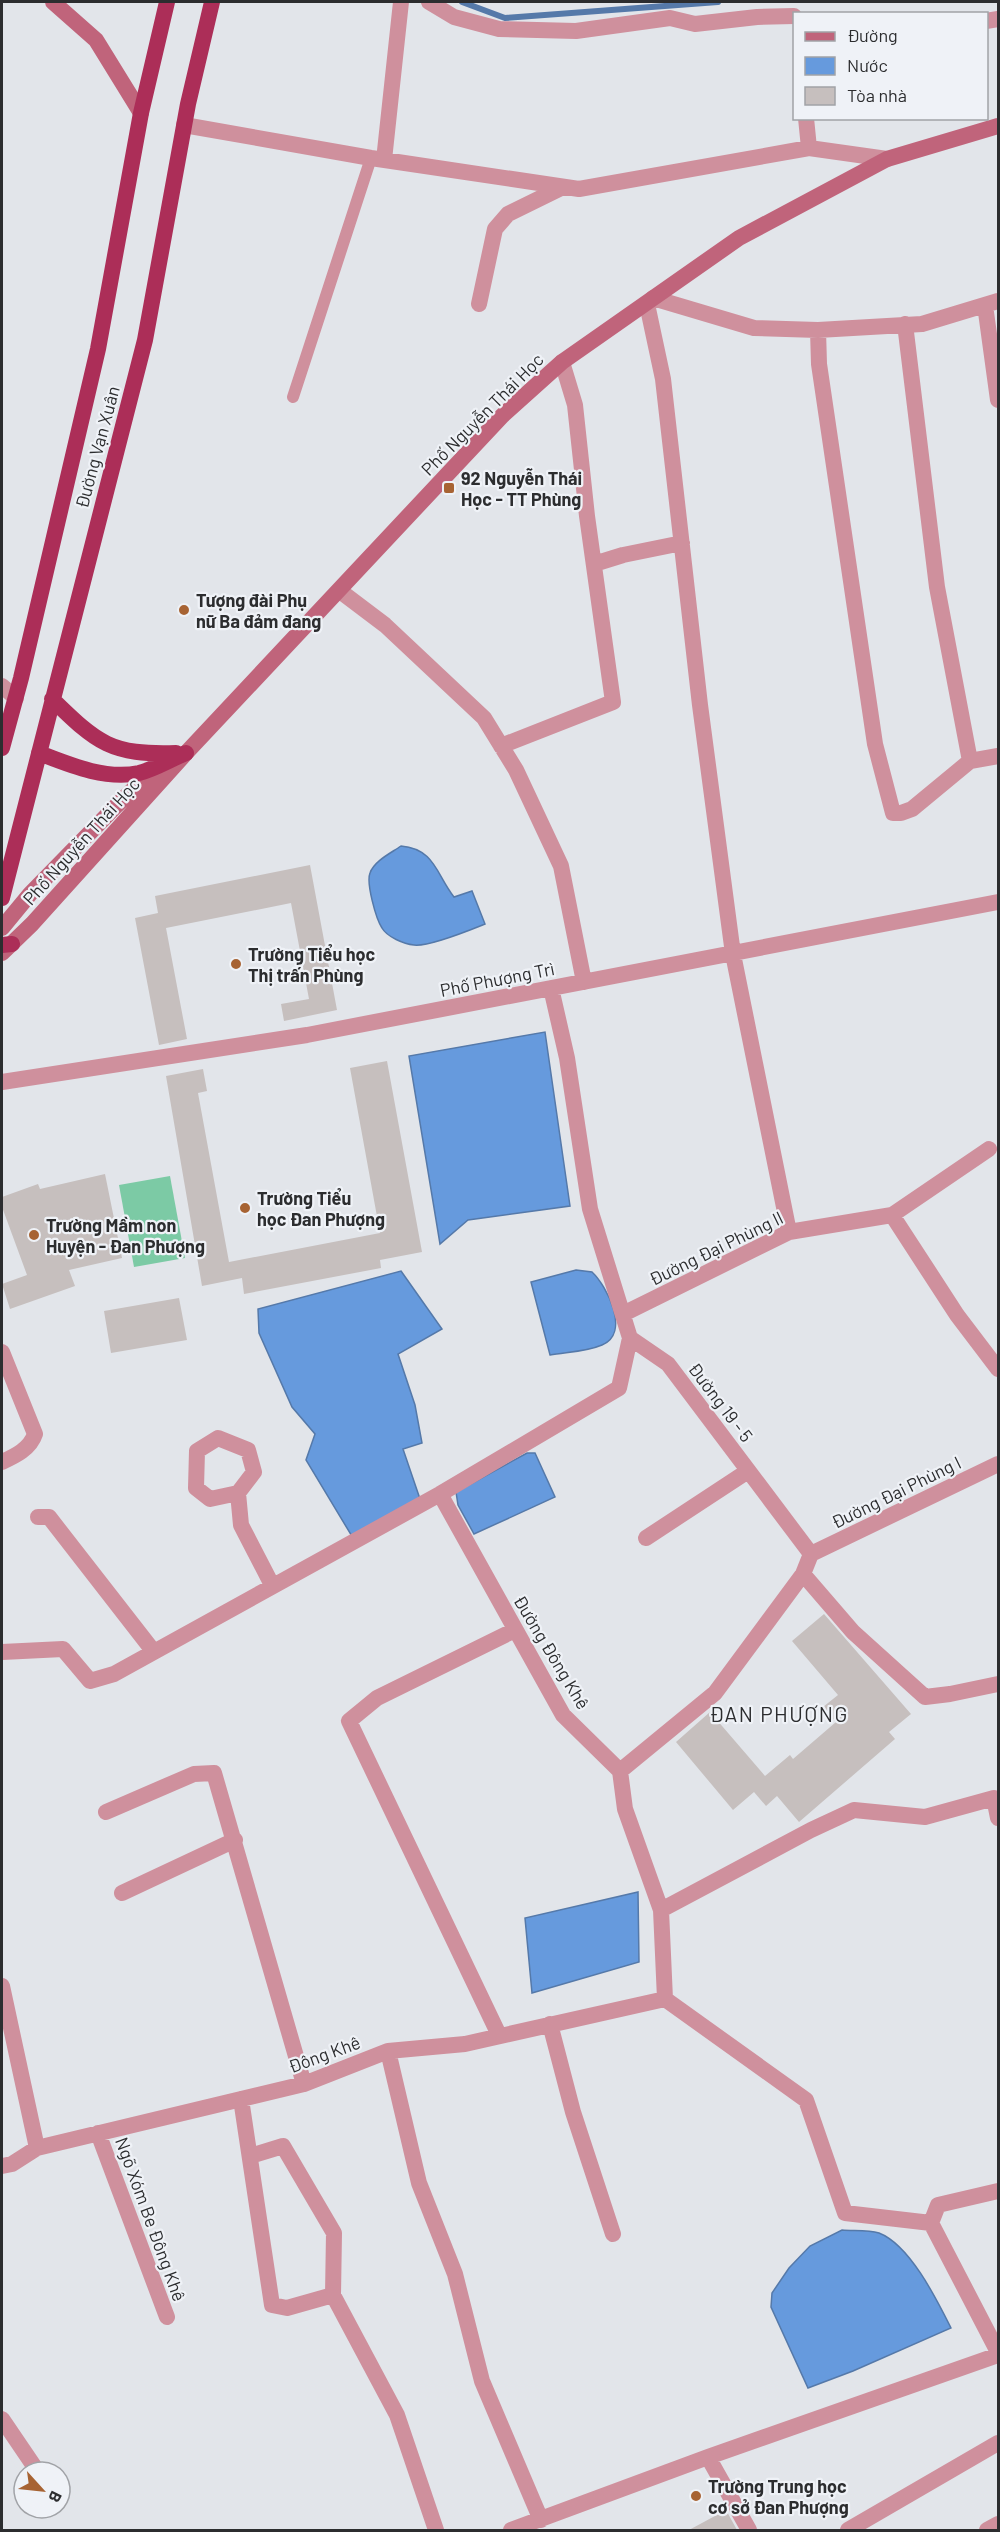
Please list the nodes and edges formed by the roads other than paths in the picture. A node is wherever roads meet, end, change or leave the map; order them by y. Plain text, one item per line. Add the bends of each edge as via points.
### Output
1 (53, 2) edge
2 (167, 2) edge
3 (212, 2) edge
4 (402, 2) edge
5 (429, 2) edge
6 (756, 7) edge
7 (793, 16) edge
8 (141, 113) junction
9 (806, 120) edge
10 (184, 125) junction
11 (999, 126) edge
12 (809, 148) junction
13 (378, 159) junction
14 (887, 159) junction
15 (563, 187) junction
16 (650, 301) junction
17 (479, 303) dead end
18 (992, 303) edge
19 (905, 324) junction
20 (818, 330) junction
21 (562, 362) junction
22 (294, 397) dead end
23 (999, 400) edge
24 (682, 543) junction
25 (594, 564) junction
26 (340, 591) junction
27 (2, 686) edge
28 (16, 698) junction
29 (52, 699) junction
30 (501, 746) junction
31 (2, 748) edge
32 (39, 753) junction
33 (186, 753) junction
34 (997, 760) edge
35 (970, 761) junction
36 (2, 897) edge
37 (999, 902) edge
38 (2, 928) edge
39 (5, 948) edge
40 (733, 954) junction
41 (584, 982) junction
42 (551, 988) junction
43 (2, 1082) edge
44 (990, 1149) dead end
45 (892, 1215) junction
46 (789, 1232) junction
47 (623, 1314) junction
48 (630, 1338) junction
49 (2, 1352) edge
50 (999, 1369) edge
51 (2, 1462) edge
52 (999, 1464) edge
53 (748, 1471) junction
54 (238, 1493) dead end
55 (440, 1494) junction
56 (38, 1517) dead end
57 (646, 1538) dead end
58 (811, 1554) junction
59 (803, 1574) junction
60 (272, 1585) junction
61 (515, 1630) junction
62 (2, 1652) edge
63 (154, 1652) junction
64 (999, 1684) edge
65 (620, 1771) junction
66 (106, 1812) dead end
67 (999, 1818) edge
68 (235, 1840) junction
69 (122, 1893) dead end
70 (661, 1910) junction
71 (2, 1986) edge
72 (665, 2000) junction
73 (550, 2024) junction
74 (499, 2035) junction
75 (388, 2051) junction
76 (304, 2084) junction
77 (242, 2099) junction
78 (98, 2133) junction
79 (37, 2148) junction
80 (249, 2156) junction
81 (2, 2166) edge
82 (999, 2191) edge
83 (931, 2223) junction
84 (613, 2234) dead end
85 (333, 2295) junction
86 (167, 2318) dead end
87 (999, 2353) edge
88 (2, 2419) edge
89 (999, 2444) edge
90 (708, 2457) junction
91 (30, 2460) edge
92 (541, 2520) junction
93 (999, 2524) edge
94 (436, 2530) edge
95 (511, 2530) edge
96 (749, 2530) edge
97 (848, 2530) edge
98 (987, 2530) edge

1 - 8 main road via 96,40
2 - 8 highway, Đường Vạn Xuân
3 - 10 highway, Đường Vạn Xuân
4 - 13 street
5 - 6 street via 454,17 499,29 576,31 670,18 695,24
6 - 7 street
8 - 28 highway, Đường Vạn Xuân via 98,349
9 - 12 street
10 - 13 street
10 - 29 highway, Đường Vạn Xuân via 145,340
11 - 14 main road, Phố Nguyễn Thái Học
12 - 14 street
12 - 15 street via 579,189
13 - 15 street
13 - 22 lane
14 - 16 main road, Phố Nguyễn Thái Học via 739,238
15 - 17 street via 508,214 495,230
16 - 20 street via 754,328
16 - 21 main road, Phố Nguyễn Thái Học
16 - 24 street
18 - 19 street via 922,324
18 - 23 street
19 - 20 street
19 - 35 street via 937,587
20 - 35 street via 819,364 875,744 893,813 912,809
21 - 25 street via 575,405
21 - 26 main road, Phố Nguyễn Thái Học via 502,416
24 - 25 street
24 - 40 street
25 - 30 street via 613,702
26 - 30 street via 385,624 437,672 484,718
26 - 33 main road, Phố Nguyễn Thái Học
27 - 28 street
28 - 31 highway, Đường Vạn Xuân
29 - 32 highway, Đường Vạn Xuân
29 - 33 highway via 82,729 107,745 134,753
30 - 41 street via 561,866
32 - 33 highway via 69,764 119,774 139,772
32 - 36 highway, Đường Vạn Xuân
33 - 38 main road, Phố Nguyễn Thái Học via 144,778 30,894
33 - 39 main road, Phố Nguyễn Thái Học
34 - 35 street
37 - 40 street, Phố Phượng Trì
40 - 41 street, Phố Phượng Trì
40 - 46 street
41 - 42 street, Phố Phượng Trì
42 - 43 street, Phố Phượng Trì via 307,1035
42 - 47 street via 567,1058 590,1209
44 - 45 street
45 - 46 street, Đường Đại Phùng II
45 - 50 street via 957,1315
46 - 47 street, Đường Đại Phùng II
47 - 48 street
48 - 53 street, Đường 19 - 5 via 668,1364
48 - 55 street via 619,1388
49 - 51 street via 35,1434 26,1448
52 - 58 street, Đường Đại Phùng I
53 - 57 street
53 - 58 street, Đường 19 - 5
54 - 60 street via 241,1525
55 - 60 street
55 - 61 street, Đường Đông Khê
56 - 63 street via 50,1517
58 - 59 street
59 - 64 street via 853,1632 925,1697
59 - 65 street via 715,1693
60 - 63 street
61 - 65 street, Đường Đông Khê via 562,1715
61 - 74 street via 377,1698 349,1721
62 - 63 street via 63,1649 90,1681 114,1674
65 - 70 street via 625,1809
66 - 68 street via 194,1774 214,1773
67 - 70 street via 994,1798 925,1817 854,1810
68 - 69 street
68 - 76 street
70 - 72 street
71 - 79 street
72 - 73 street, Đông Khê
72 - 83 street via 806,2100 844,2213
73 - 74 street, Đông Khê
73 - 84 street via 573,2112
74 - 75 street, Đông Khê via 465,2044
75 - 76 street, Đông Khê
75 - 92 street via 419,2183 455,2274 482,2381
76 - 77 street, Đông Khê
77 - 78 street, Đông Khê
77 - 80 street
78 - 79 street, Đông Khê
78 - 86 street, Ngõ Xóm Be Đông Khê
79 - 81 street, Đông Khê
80 - 85 street via 283,2146 309,2187 334,2233
80 - 85 street via 272,2305 287,2308
82 - 83 street via 938,2205
83 - 87 street
85 - 94 street via 397,2415
87 - 90 street
88 - 91 street
89 - 97 street
90 - 92 street
90 - 96 street
92 - 95 street
93 - 98 street

